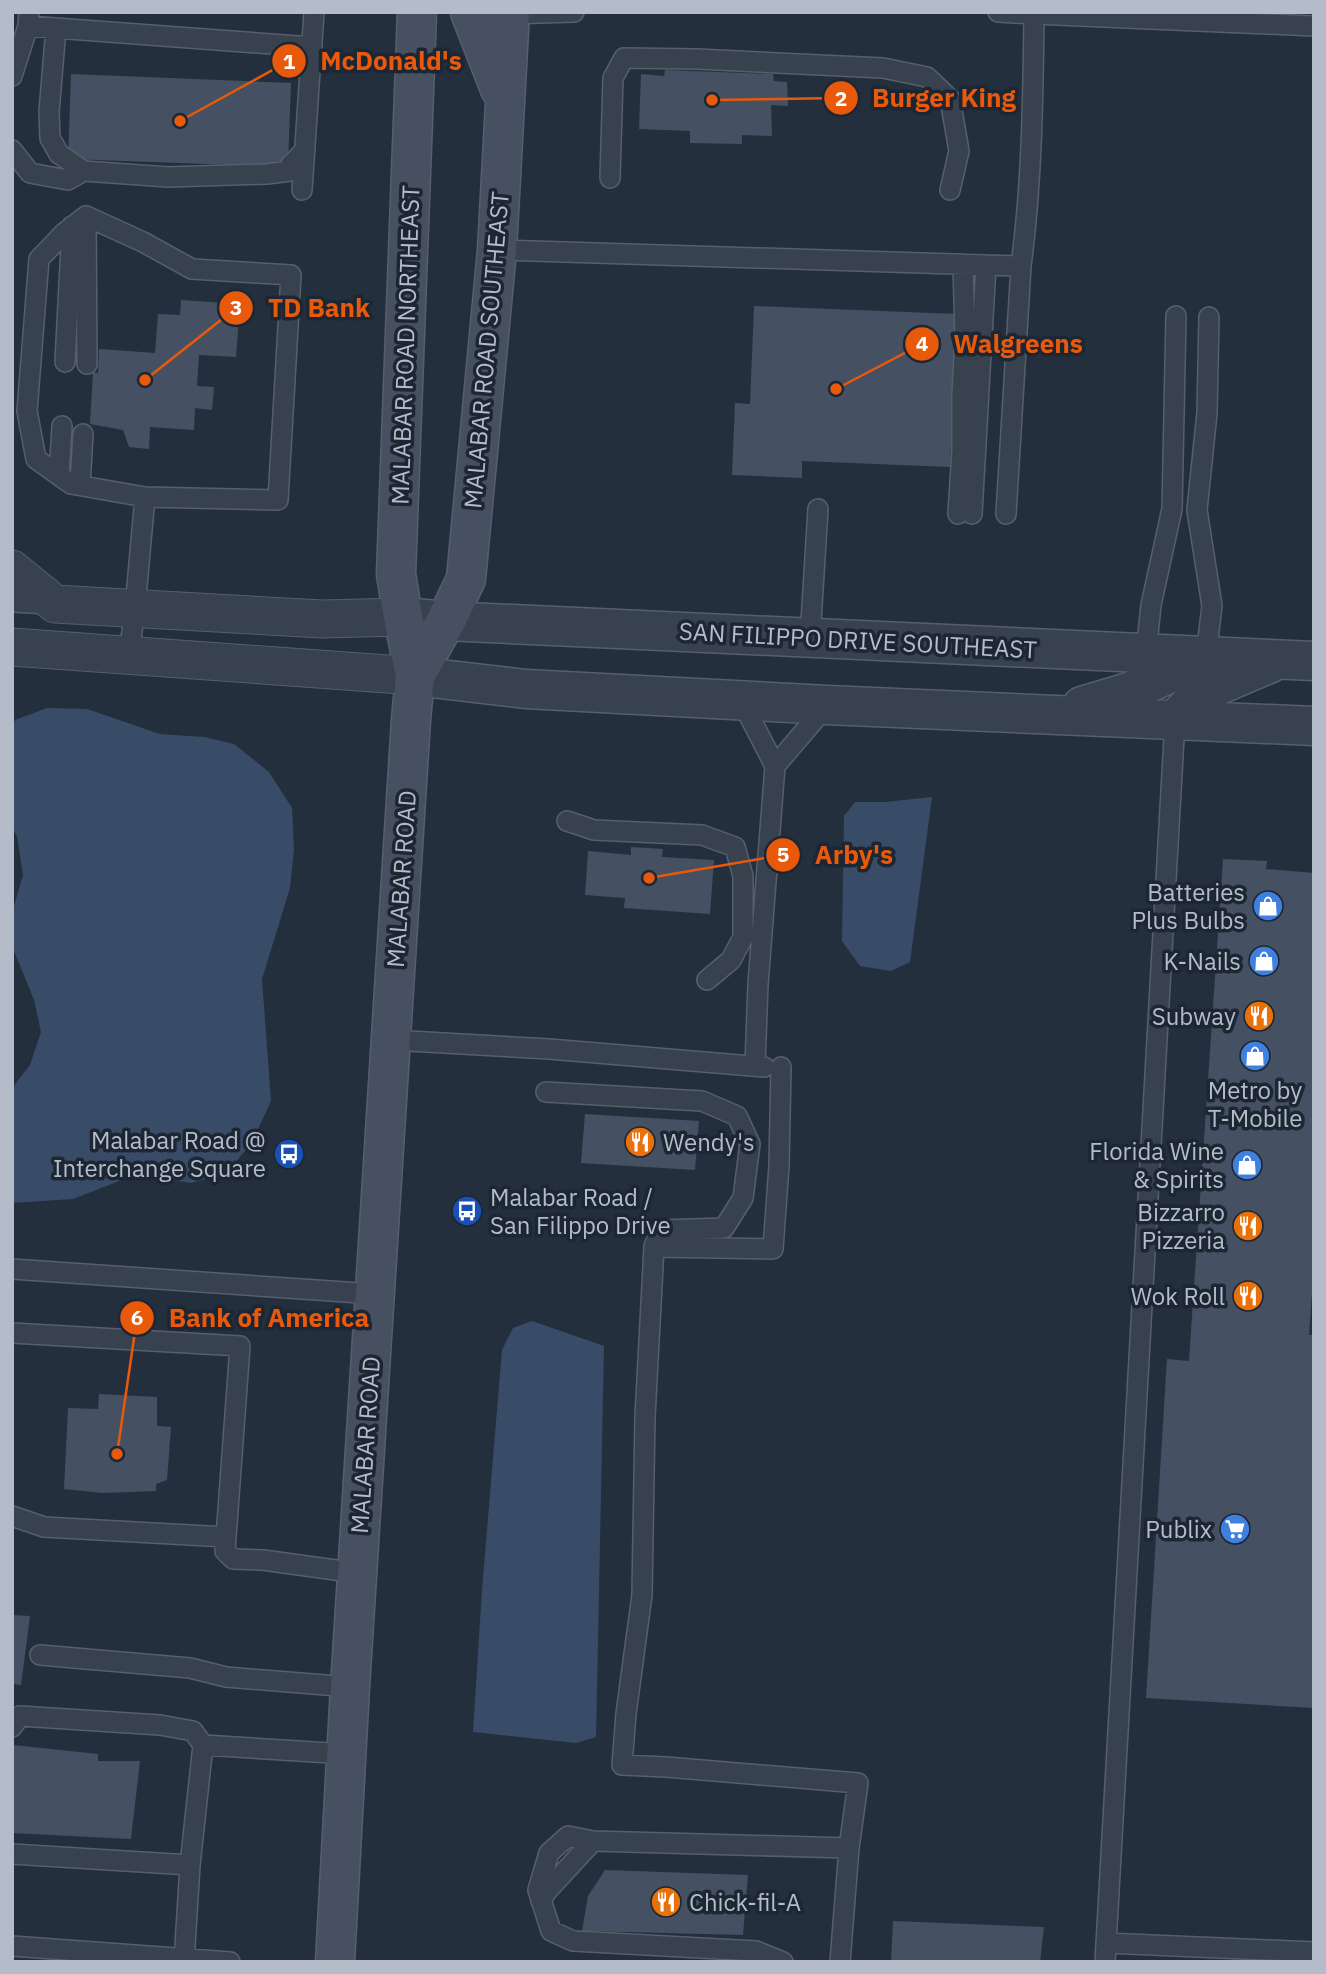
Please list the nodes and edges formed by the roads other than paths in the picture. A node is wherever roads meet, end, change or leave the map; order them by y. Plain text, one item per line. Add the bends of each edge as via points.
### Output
1 (314, 12) edge
2 (417, 12) edge
3 (470, 12) edge
4 (574, 12) edge
5 (998, 12) edge
6 (510, 13) edge
7 (1034, 14) junction
8 (29, 19) edge
9 (1314, 26) edge
10 (56, 28) junction
11 (312, 47) junction
12 (12, 76) edge
13 (505, 100) junction
14 (12, 149) edge
15 (305, 150) junction
16 (84, 171) junction
17 (610, 178) dead end
18 (302, 190) dead end
19 (950, 190) dead end
20 (74, 225) junction
21 (497, 250) junction
22 (963, 264) junction
23 (986, 265) junction
24 (1021, 267) junction
25 (1176, 316) dead end
26 (1209, 317) dead end
27 (60, 364) dead end
28 (87, 364) dead end
29 (56, 426) dead end
30 (83, 434) dead end
31 (53, 471) junction
32 (80, 485) junction
33 (145, 497) junction
34 (818, 509) dead end
35 (1006, 514) dead end
36 (12, 569) edge
37 (12, 602) edge
38 (55, 604) junction
39 (135, 608) junction
40 (403, 617) junction
41 (446, 621) junction
42 (810, 638) junction
43 (12, 647) edge
44 (1146, 653) junction
45 (128, 655) junction
46 (1206, 656) junction
47 (1297, 660) edge
48 (415, 677) junction
49 (741, 700) junction
50 (827, 705) junction
51 (1053, 715) junction
52 (1175, 720) junction
53 (1314, 726) edge
54 (775, 766) junction
55 (567, 821) dead end
56 (707, 980) dead end
57 (391, 1040) junction
58 (767, 1067) junction
59 (546, 1092) dead end
60 (654, 1247) junction
61 (12, 1269) edge
62 (375, 1294) junction
63 (12, 1333) edge
64 (12, 1516) edge
65 (225, 1544) junction
66 (357, 1573) junction
67 (40, 1655) dead end
68 (350, 1687) junction
69 (12, 1727) edge
70 (204, 1745) junction
71 (346, 1754) junction
72 (849, 1849) junction
73 (12, 1854) edge
74 (190, 1865) junction
75 (12, 1946) edge
76 (1106, 1952) edge
77 (1314, 1952) edge
78 (184, 1960) edge
79 (230, 1962) edge
80 (335, 1962) edge
81 (783, 1962) edge
82 (840, 1962) edge

1 - 11 lane
2 - 40 main road, MALABAR ROAD NORTHEAST via 396,574
3 - 13 main road
4 - 6 lane
5 - 7 lane
6 - 13 main road, MALABAR ROAD SOUTHEAST
7 - 9 lane
7 - 24 lane via 1028,218
8 - 10 lane
8 - 12 lane
10 - 11 lane
10 - 16 lane via 50,138 59,154
11 - 15 lane
13 - 21 main road, MALABAR ROAD SOUTHEAST
14 - 16 lane via 30,173 68,180
15 - 16 lane via 290,171 267,174 168,177
15 - 18 lane
17 - 19 lane via 613,78 624,58 697,59 883,68 927,77 950,99 959,151
20 - 27 lane
20 - 28 lane
20 - 31 lane via 39,259 27,411 36,459
20 - 33 lane via 143,242 192,269 291,275 278,499
21 - 22 lane
21 - 41 main road, MALABAR ROAD SOUTHEAST via 466,579
22 - 23 lane
22 - 23 lane via 965,514
23 - 24 lane
24 - 35 lane
25 - 44 lane via 1172,509 1151,605
26 - 46 lane via 1207,413 1197,510 1212,606
29 - 31 lane
30 - 32 lane
31 - 32 lane
32 - 33 lane
33 - 39 lane
34 - 42 lane
36 - 38 street
37 - 38 lane
38 - 39 street
39 - 40 street via 322,619
39 - 45 lane
40 - 41 street, SAN FILIPPO DRIVE SOUTHEAST
40 - 48 main road, MALABAR ROAD NORTHEAST
41 - 42 street, SAN FILIPPO DRIVE SOUTHEAST
41 - 48 main road, MALABAR ROAD SOUTHEAST
42 - 44 street, SAN FILIPPO DRIVE SOUTHEAST
43 - 45 street
44 - 46 street, SAN FILIPPO DRIVE SOUTHEAST
45 - 48 street
46 - 47 street, SAN FILIPPO DRIVE SOUTHEAST
46 - 51 street via 1129,692
47 - 52 street via 1219,685 1194,700
48 - 49 street via 526,689
48 - 57 main road, MALABAR ROAD
49 - 50 street
49 - 54 lane
50 - 51 street
50 - 54 lane
51 - 52 street
52 - 53 street
52 - 76 lane
54 - 58 lane via 758,984
55 - 56 lane via 594,830 702,835 735,847 743,876 743,937 732,960
57 - 58 lane
57 - 62 main road, MALABAR ROAD
58 - 60 lane via 779,1166 773,1249
59 - 60 lane via 702,1101 737,1116 750,1144 743,1198 724,1228 660,1230
60 - 72 lane via 642,1595 622,1765 858,1783
61 - 62 lane
62 - 66 main road, MALABAR ROAD
63 - 65 lane via 240,1346
64 - 65 lane via 44,1527
65 - 66 lane via 233,1559
66 - 68 main road, MALABAR ROAD
67 - 68 lane
68 - 71 main road, MALABAR ROAD
69 - 70 lane via 20,1716 160,1725 193,1731
70 - 71 lane
70 - 74 lane
71 - 80 main road, MALABAR ROAD
72 - 81 lane via 593,1841 541,1901 551,1931 573,1941 755,1951
72 - 82 lane
73 - 74 lane
74 - 78 lane
75 - 78 lane
76 - 77 lane
78 - 79 lane

